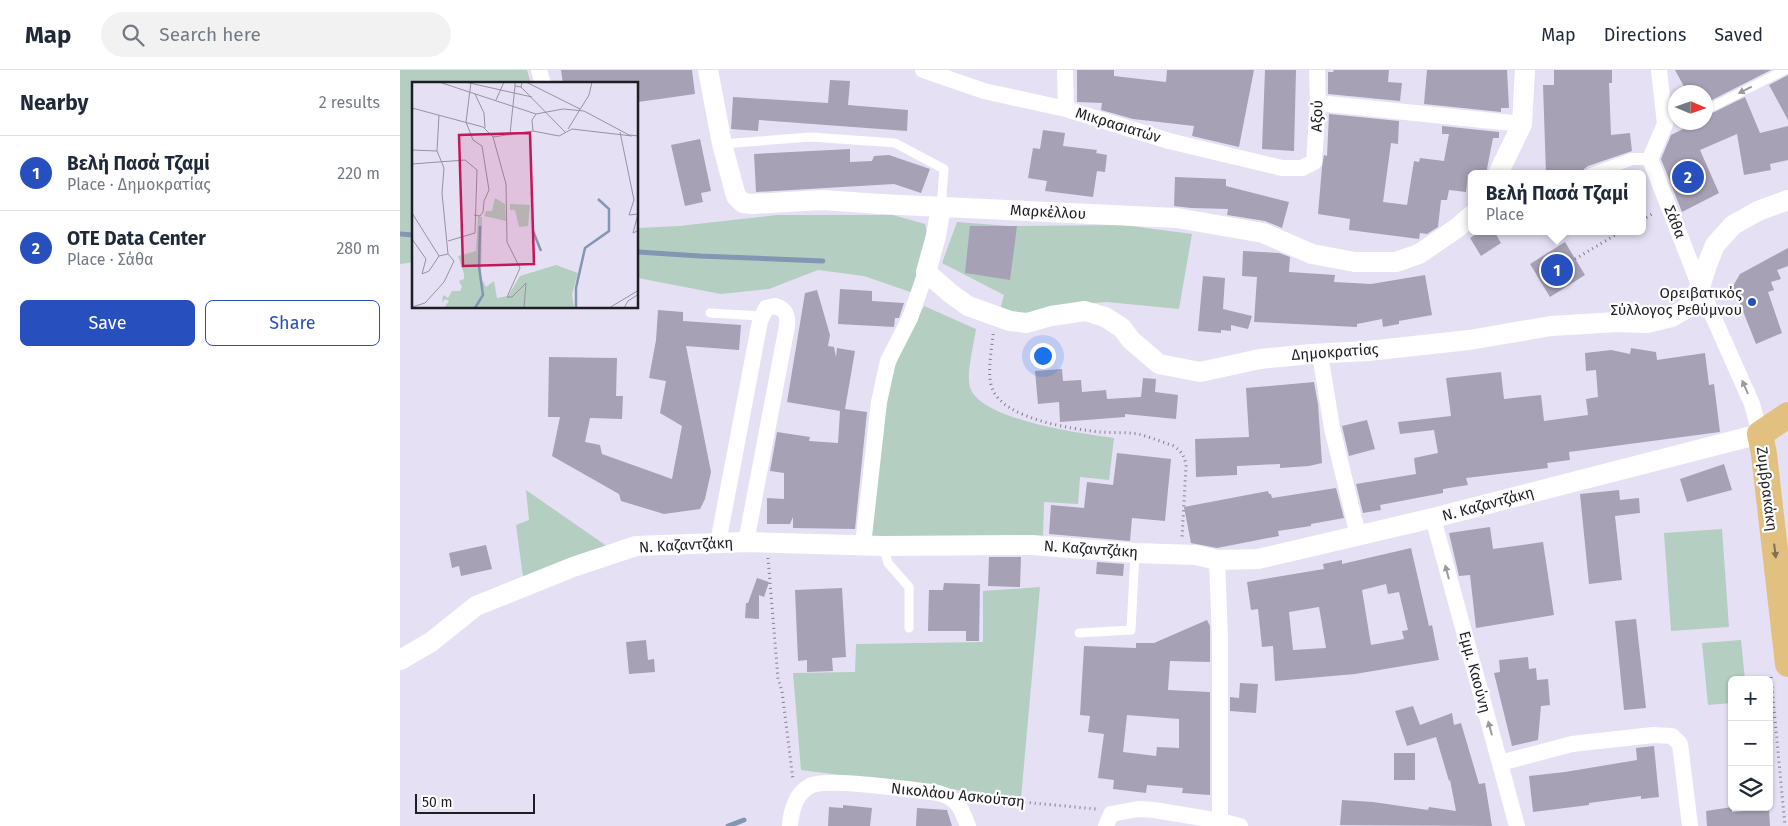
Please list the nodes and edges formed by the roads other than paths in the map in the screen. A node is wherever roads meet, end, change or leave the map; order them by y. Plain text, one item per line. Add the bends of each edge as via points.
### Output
1 (708, 70) edge
2 (923, 70) edge
3 (1065, 70) edge
4 (1317, 70) edge
5 (1526, 70) edge
6 (1660, 70) edge
7 (1785, 70) edge
8 (1318, 103) junction
9 (1713, 106) edge
10 (1066, 109) junction
11 (1668, 112) edge
12 (1522, 124) junction
13 (1668, 126) edge
14 (722, 144) junction
15 (1650, 159) junction
16 (1314, 162) joint
17 (1500, 170) edge
18 (1602, 170) edge
19 (1788, 200) edge
20 (941, 208) junction
21 (1468, 218) edge
22 (926, 272) junction
23 (1700, 287) junction
24 (710, 313) dead end
25 (761, 316) junction
26 (1320, 354) junction
27 (1788, 415) edge
28 (1760, 434) junction
29 (1432, 518) junction
30 (1358, 535) junction
31 (746, 542) junction
32 (718, 543) junction
33 (862, 545) junction
34 (883, 546) junction
35 (1134, 554) junction
36 (1218, 560) junction
37 (1786, 615) edge
38 (909, 628) dead end
39 (1079, 633) dead end
40 (400, 660) edge
41 (1788, 664) edge
42 (1500, 763) junction
43 (1114, 817) edge
44 (1220, 821) junction
45 (790, 826) edge
46 (968, 826) edge
47 (1240, 826) edge
48 (1516, 826) edge
49 (1690, 826) edge

1 - 14 street, Μαρκέλλου
2 - 10 street, Μικρασιατών via 984,91
3 - 10 street
4 - 8 street, Αξού
5 - 12 street
6 - 11 street
7 -> 9 lane
8 - 12 street
8 - 16 street, Αξού
10 - 16 street, Μικρασιατών via 1169,141 1282,168 1302,168
12 - 17 street
13 - 15 street
14 - 20 street, Μαρκέλλου via 736,196 743,202 822,200
14 - 20 lane via 812,137 895,143 944,169
15 - 18 street via 1632,159
15 - 23 street, Σάθα
19 - 23 street, Δημοκρατίας via 1733,225 1715,245
20 - 21 street, Μαρκέλλου via 1177,218 1263,233 1312,254 1355,262 1396,262 1419,254
20 - 22 street
22 - 26 street, Δημοκρατίας via 968,306 1010,321 1027,323 1085,311 1105,317 1122,328 1159,364 1200,372 1260,359
22 - 33 street via 910,318 888,361 879,402
23 - 26 street, Δημοκρατίας via 1689,306 1672,317 1647,323 1551,326 1469,340
28 -> 23 street, Σάθα via 1752,404
24 - 25 lane
25 - 31 street via 766,308 775,306 784,311 788,321
25 - 32 street
26 - 30 street via 1332,428
27 - 28 main road, Ν. Καζαντζάκη
28 - 29 street, Ν. Καζαντζάκη
28 -> 37 main road, Ζυμβρακάκη
29 - 30 street, Ν. Καζαντζάκη
42 -> 29 street, Εμμ. Καούνη
30 - 36 street, Ν. Καζαντζάκη via 1258,559
31 - 32 street, Ν. Καζαντζάκη
31 - 33 street, Ν. Καζαντζάκη
32 - 40 street, Ν. Καζαντζάκη via 636,546 573,567 476,606 431,642
33 - 34 street, Ν. Καζαντζάκη
34 - 35 street, Ν. Καζαντζάκη via 1032,545
34 - 38 lane via 888,563 909,587
35 - 36 street, Ν. Καζαντζάκη via 1196,555
35 - 39 lane via 1131,630
36 - 44 street
37 - 41 main road, Ζυμβρακάκη
42 - 48 street, Εμμ. Καούνη
42 - 49 street via 1572,744 1653,735 1672,736 1680,744
43 - 44 street via 1138,809
44 - 47 street
45 - 46 street, Νικολάου Ασκούτση via 793,809 803,792 816,784 831,782 938,792 959,804

